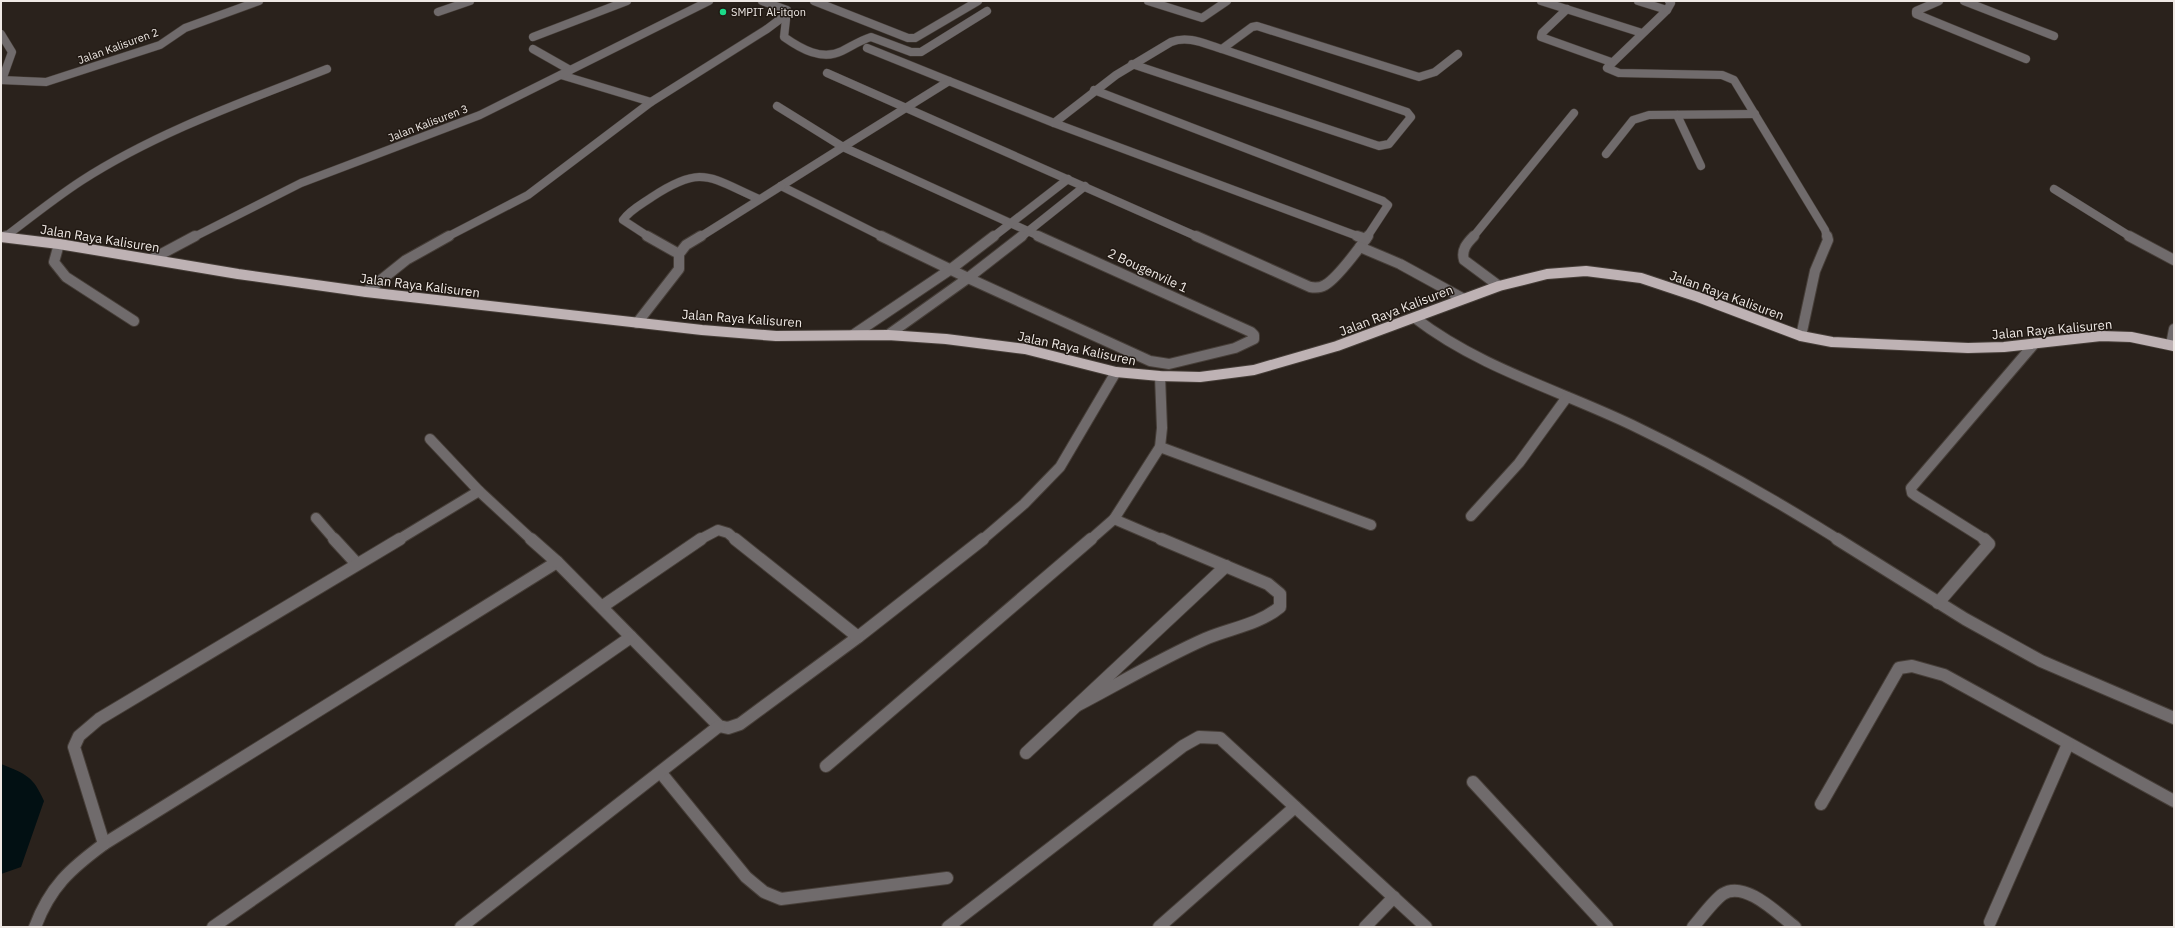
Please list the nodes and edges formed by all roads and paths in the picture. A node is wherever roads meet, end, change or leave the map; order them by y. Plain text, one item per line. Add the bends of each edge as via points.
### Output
1 (259, 1) edge
2 (470, 1) edge
3 (627, 1) edge
4 (707, 1) edge
5 (762, 1) edge
6 (814, 1) edge
7 (978, 1) edge
8 (1148, 1) edge
9 (1227, 1) edge
10 (1541, 1) edge
11 (1638, 1) edge
12 (1669, 1) edge
13 (1939, 1) edge
14 (1964, 1) edge
15 (1567, 9) junction
16 (1667, 10) junction
17 (987, 11) dead end
18 (438, 12) dead end
19 (787, 14) junction
20 (1642, 33) junction
21 (1, 34) edge
22 (2054, 36) dead end
23 (533, 37) dead end
24 (867, 48) dead end
25 (533, 49) dead end
26 (1222, 49) junction
27 (1458, 54) dead end
28 (2026, 59) dead end
29 (1611, 62) junction
30 (1132, 64) junction
31 (327, 69) dead end
32 (570, 70) junction
33 (827, 73) dead end
34 (561, 75) junction
35 (2, 80) edge
36 (949, 81) junction
37 (1094, 90) junction
38 (652, 102) junction
39 (777, 106) dead end
40 (904, 108) junction
41 (1574, 113) dead end
42 (1755, 114) junction
43 (1678, 115) junction
44 (1054, 123) junction
45 (843, 147) junction
46 (1606, 154) dead end
47 (1701, 166) dead end
48 (1068, 179) junction
49 (780, 186) junction
50 (1085, 186) junction
51 (2054, 189) dead end
52 (759, 200) junction
53 (1014, 223) junction
54 (1030, 231) junction
55 (3, 237) edge
56 (1366, 239) junction
57 (59, 244) junction
58 (1360, 247) junction
59 (679, 254) junction
60 (152, 259) junction
61 (2174, 260) edge
62 (951, 269) junction
63 (968, 278) junction
64 (1499, 286) junction
65 (366, 292) junction
66 (1462, 298) junction
67 (1415, 318) junction
68 (134, 321) dead end
69 (637, 323) junction
70 (2174, 329) edge
71 (853, 335) junction
72 (888, 335) junction
73 (1801, 336) junction
74 (2035, 343) junction
75 (2172, 345) edge
76 (1116, 372) junction
77 (1160, 376) junction
78 (1567, 397) junction
79 (430, 439) dead end
80 (1160, 447) junction
81 (479, 491) junction
82 (1471, 516) dead end
83 (316, 518) dead end
84 (1114, 519) junction
85 (1371, 524) dead end
86 (557, 562) junction
87 (357, 564) junction
88 (1226, 566) junction
89 (1938, 603) junction
90 (603, 606) junction
91 (631, 637) junction
92 (858, 637) junction
93 (1078, 706) junction
94 (2174, 718) edge
95 (719, 726) junction
96 (2068, 744) junction
97 (1026, 753) dead end
98 (826, 766) dead end
99 (661, 773) junction
100 (1473, 782) dead end
101 (2174, 801) edge
102 (1821, 804) dead end
103 (1295, 807) junction
104 (104, 844) junction
105 (947, 878) dead end
106 (1394, 897) junction
107 (1990, 922) dead end
108 (35, 927) edge
109 (213, 927) edge
110 (461, 927) edge
111 (948, 927) edge
112 (1159, 927) edge
113 (1365, 927) edge
114 (1426, 927) edge
115 (1607, 927) edge
116 (1694, 927) edge
117 (1795, 927) edge

1 - 35 street, Jalan Kalisuren 2 via 185,28 160,45 46,82
2 - 18 street
3 - 23 street
4 - 32 street, Jalan Kalisuren 3
5 - 19 street via 787,10
6 - 7 street via 908,38 920,35
8 - 9 street via 1202,18
10 - 15 street
11 - 16 street
12 - 16 street via 1671,7
13 - 28 street via 1916,11 1916,14
14 - 22 street
15 - 20 street
15 - 29 street via 1540,37
16 - 20 street
17 - 19 street via 921,52 911,52 871,37 830,56 810,50 784,37
19 - 38 street
20 - 29 street
21 - 35 street via 12,52
24 - 36 street
25 - 32 street
26 - 27 street via 1252,27 1261,26 1424,78
26 - 30 street via 1182,39 1172,41
26 - 30 street via 1407,112 1411,117 1389,144 1379,146
29 - 42 street via 1607,68 1619,73 1728,77 1734,80
30 - 37 street
31 - 55 street via 200,119 143,147 81,181
32 - 34 street, Jalan Kalisuren 3
33 - 40 street
34 - 38 street
34 - 60 street, Jalan Kalisuren 3 via 442,131 301,183 259,202
36 - 40 street
36 - 44 street
37 - 44 street
37 - 56 street via 1383,201 1388,206
38 - 65 street via 528,195 406,260
39 - 45 street, 2 Bougenvile 1
40 - 45 street
40 - 48 street
41 - 64 street via 1465,246 1462,254 1464,260
42 - 43 street
42 - 73 street via 1825,230 1828,240 1815,272
43 - 46 street via 1639,116
43 - 47 street
44 - 56 street
45 - 49 street
45 - 53 street, 2 Bougenvile 1
48 - 50 street
48 - 53 street
49 - 52 street
49 - 62 street
50 - 54 street
50 - 58 street via 1310,287 1326,285
51 - 61 street via 2122,232
52 - 59 street via 686,246
52 - 59 street via 706,176 694,176 680,180 627,214 623,220 630,226
53 - 54 street, 2 Bougenvile 1
53 - 62 street
54 - 63 street
54 - 63 street, 2 Bougenvile 1 via 1254,335 1254,339 1228,350 1169,364 1150,361
55 - 57 main road, Jalan Raya Kalisuren
56 - 58 street
57 - 60 main road, Jalan Raya Kalisuren
57 - 68 street via 54,262 66,277
58 - 66 street via 1400,264
59 - 69 street via 679,269
60 - 65 main road, Jalan Raya Kalisuren
62 - 63 street
62 - 71 street
63 - 72 street
64 - 66 main road, Jalan Raya Kalisuren
64 - 73 main road, Jalan Raya Kalisuren via 1547,274 1586,271 1641,278
65 - 69 main road, Jalan Raya Kalisuren
66 - 67 main road, Jalan Raya Kalisuren
67 - 77 main road, Jalan Raya Kalisuren via 1337,346 1254,370 1200,377
67 - 78 street via 1437,335 1482,360
69 - 71 main road, Jalan Raya Kalisuren via 776,336
70 - 75 street
71 - 72 main road, Jalan Raya Kalisuren
72 - 76 main road, Jalan Raya Kalisuren via 1025,349
73 - 74 main road, Jalan Raya Kalisuren via 1832,342 1968,348 2004,348
74 - 75 main road, Jalan Raya Kalisuren via 2100,336 2130,337
74 - 89 street via 1911,488 1916,496 1989,544
76 - 77 main road, Jalan Raya Kalisuren
76 - 92 street via 1060,467 1024,504 957,561
77 - 80 street
78 - 82 street via 1519,463
78 - 89 street via 1674,445 1776,500
79 - 81 street
80 - 84 street
80 - 85 street
81 - 86 street
81 - 87 street
83 - 87 street
84 - 88 street
84 - 98 street
86 - 90 street
86 - 104 street
87 - 104 street via 99,719 79,736 74,747
88 - 93 street
88 - 93 street via 1268,584 1280,594 1280,607 1270,617 1215,634 1194,644
89 - 94 street via 2041,661
90 - 91 street
90 - 92 street via 706,535 718,530 728,533
91 - 95 street
91 - 109 street
92 - 95 street via 740,724 728,728
93 - 97 street
95 - 99 street
96 - 101 street
96 - 102 street via 1944,676 1912,666 1899,668
96 - 107 street
99 - 105 street via 746,877 764,892 781,899
99 - 110 street
100 - 115 street
103 - 106 street
103 - 111 street via 1220,738 1199,737 1183,746
103 - 112 street
104 - 108 street via 71,868 54,885 42,906
106 - 113 street
106 - 114 street
116 - 117 street via 1723,894 1742,890 1759,899

